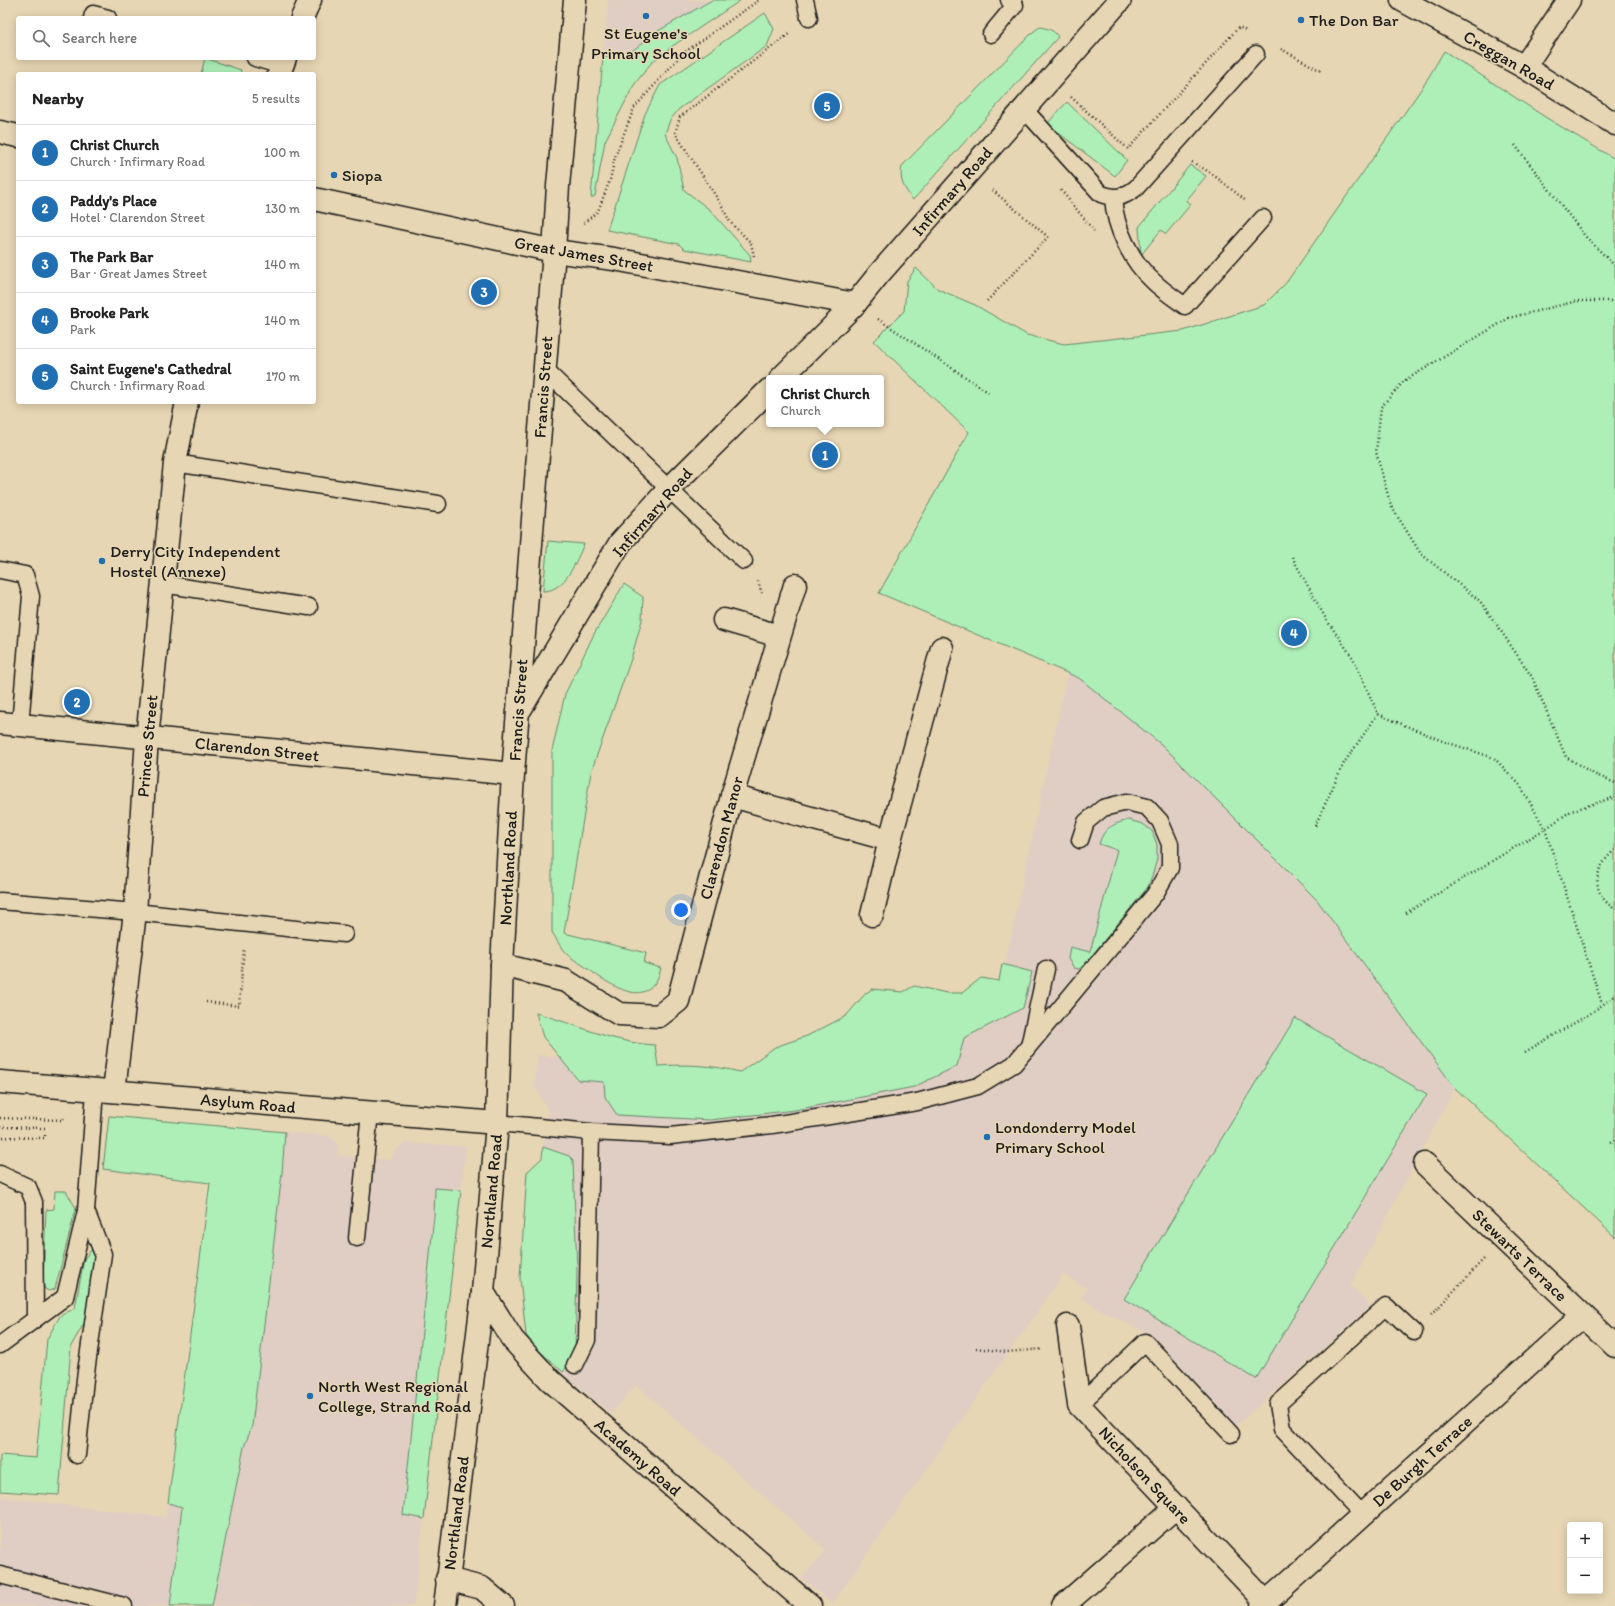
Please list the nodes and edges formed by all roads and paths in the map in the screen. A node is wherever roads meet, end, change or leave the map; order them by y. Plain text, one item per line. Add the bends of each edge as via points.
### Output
1 (310, 0) edge
2 (575, 0) edge
3 (759, 0) edge
4 (805, 0) edge
5 (1009, 0) edge
6 (1120, 0) edge
7 (1402, 0) edge
8 (1569, 0) edge
9 (303, 16) edge
10 (809, 18) joint
11 (991, 34) dead end
12 (1253, 35) dead end
13 (1274, 46) dead end
14 (1256, 54) dead end
15 (262, 60) edge
16 (282, 66) edge
17 (1524, 67) junction
18 (1323, 72) dead end
19 (1051, 78) junction
20 (1024, 109) junction
21 (1615, 124) edge
22 (0, 132) edge
23 (16, 136) edge
24 (1515, 145) dead end
25 (970, 170) junction
26 (1113, 198) junction
27 (316, 199) edge
28 (1263, 218) dead end
29 (554, 251) junction
30 (1615, 266) edge
31 (762, 286) junction
32 (987, 301) dead end
33 (1615, 301) edge
34 (855, 304) junction
35 (544, 369) junction
36 (784, 375) edge
37 (766, 393) edge
38 (991, 394) dead end
39 (187, 404) edge
40 (175, 463) junction
41 (669, 489) junction
42 (438, 504) dead end
43 (1292, 557) dead end
44 (744, 561) joint
45 (0, 570) edge
46 (163, 584) junction
47 (795, 585) dead end
48 (309, 607) dead end
49 (724, 620) dead end
50 (769, 634) junction
51 (942, 648) dead end
52 (518, 712) junction
53 (1378, 714) junction
54 (10, 724) edge
55 (147, 738) junction
56 (513, 774) junction
57 (1615, 783) edge
58 (732, 796) junction
59 (1615, 797) edge
60 (1315, 826) dead end
61 (1545, 829) junction
62 (890, 840) junction
63 (1080, 840) dead end
64 (1615, 850) edge
65 (0, 901) edge
66 (1615, 909) edge
67 (135, 912) junction
68 (1406, 913) dead end
69 (872, 915) dead end
70 (246, 924) junction
71 (344, 934) dead end
72 (502, 964) junction
73 (1046, 969) dead end
74 (1615, 996) edge
75 (206, 1002) dead end
76 (1602, 1004) junction
77 (1030, 1043) junction
78 (1525, 1052) dead end
79 (0, 1082) edge
80 (104, 1091) junction
81 (370, 1113) junction
82 (0, 1118) edge
83 (63, 1120) dead end
84 (497, 1123) junction
85 (0, 1127) edge
86 (591, 1132) junction
87 (0, 1136) edge
88 (1615, 1140) edge
89 (1612, 1142) dead end
90 (1425, 1164) dead end
91 (0, 1174) edge
92 (86, 1211) junction
93 (357, 1238) dead end
94 (1502, 1239) junction
95 (483, 1292) junction
96 (1582, 1316) junction
97 (35, 1319) junction
98 (1414, 1332) joint
99 (1070, 1336) joint
100 (0, 1345) edge
101 (1615, 1346) edge
102 (976, 1348) dead end
103 (575, 1365) dead end
104 (1079, 1405) junction
105 (1231, 1434) dead end
106 (76, 1455) dead end
107 (1176, 1507) junction
108 (1363, 1515) junction
109 (0, 1575) edge
110 (447, 1579) junction
111 (1264, 1604) edge
112 (124, 1606) edge
113 (445, 1606) edge
114 (503, 1606) edge
115 (810, 1606) edge
116 (1063, 1606) edge

1 - 9 street
2 - 29 street, Francis Street
3 - 29 path via 682,54 634,108 614,157 610,180 598,212
4 - 10 lane
5 - 11 lane via 1014,4
6 - 19 street, Infirmary Road
7 - 17 street, Creggan Road
8 - 17 street
10 - 31 path via 680,117 675,133 730,222 751,243
12 - 19 path via 1239,27 1128,149
13 - 18 path
14 - 26 lane via 1136,188 1126,195
15 - 16 lane
17 - 21 street, Creggan Road
19 - 20 street, Infirmary Road
20 - 25 street, Infirmary Road
20 - 26 lane via 1101,194
22 - 23 street
24 - 30 path via 1585,236
25 - 32 path via 1048,237
25 - 34 street, Infirmary Road
26 - 28 lane via 1114,212 1132,258 1152,281 1185,306
27 - 29 street, Great James Street
29 - 31 street, Great James Street via 614,259
29 - 35 street, Francis Street
31 - 34 street, Great James Street
33 - 57 path via 1577,301 1509,318 1404,381 1381,407 1376,452 1391,506 1421,554 1480,601 1493,619 1532,677 1566,757
34 - 36 street, Infirmary Road
34 - 38 path
35 - 41 lane
35 - 52 street, Francis Street
37 - 41 street, Infirmary Road
39 - 40 street, Princes Street
40 - 42 lane
40 - 46 street, Princes Street
41 - 44 lane
41 - 52 street, Infirmary Road via 620,543
43 - 53 path via 1326,619 1352,658
44 - 50 path via 757,578 767,607
45 - 54 lane via 25,576 31,596
46 - 48 lane
46 - 55 street, Princes Street
47 - 50 street, Clarendon Manor
49 - 50 street
50 - 58 street, Clarendon Manor
51 - 62 street
52 - 56 street, Francis Street
53 - 60 path via 1344,763
53 - 61 path via 1440,740 1494,758 1520,784
54 - 55 street, Clarendon Street
55 - 56 street, Clarendon Street
55 - 67 street, Princes Street
56 - 72 street, Northland Road
58 - 62 street
58 - 72 street, Clarendon Manor via 678,1001 658,1016 619,1014 566,981
59 - 61 path via 1571,811
61 - 68 path
61 - 76 path
62 - 69 street
63 - 77 lane via 1086,822 1103,808 1127,802 1147,807 1160,821 1170,844 1170,868 1155,894
64 - 66 path via 1599,871 1597,886 1602,899
65 - 67 lane
67 - 70 lane
67 - 80 street, Princes Street
70 - 71 lane
70 - 75 path via 238,1006
72 - 84 street, Northland Road
73 - 77 lane
74 - 76 path
76 - 78 path
77 - 86 lane via 1014,1064 978,1086 917,1102 772,1125 670,1136
79 - 80 street, Asylum Road
80 - 81 street, Asylum Road
80 - 92 lane
81 - 84 street, Asylum Road
81 - 93 lane
82 - 83 path
84 - 86 lane
84 - 95 street, Northland Road
85 - 87 path via 45,1128 45,1138
86 - 103 lane via 587,1340
88 - 89 path
90 - 94 street, Stewarts Terrace
91 - 97 lane via 28,1187 34,1202
92 - 97 lane via 64,1297
92 - 106 lane via 103,1254
94 - 96 street, Stewarts Terrace
94 - 98 path
95 - 110 street, Northland Road
95 - 115 street, Academy Road via 513,1340 550,1380
96 - 101 street, Stewarts Terrace
96 - 108 street, De Burgh Terrace
97 - 100 lane
98 - 108 lane via 1386,1306 1278,1404 1282,1429
99 - 102 path via 1007,1352
99 - 104 street
104 - 105 lane via 1145,1342
104 - 107 street, Nicholson Square
107 - 111 street, Nicholson Square
107 - 116 street
108 - 111 street, De Burgh Terrace
109 - 112 lane
110 - 113 street, Northland Road
110 - 114 street via 482,1588

